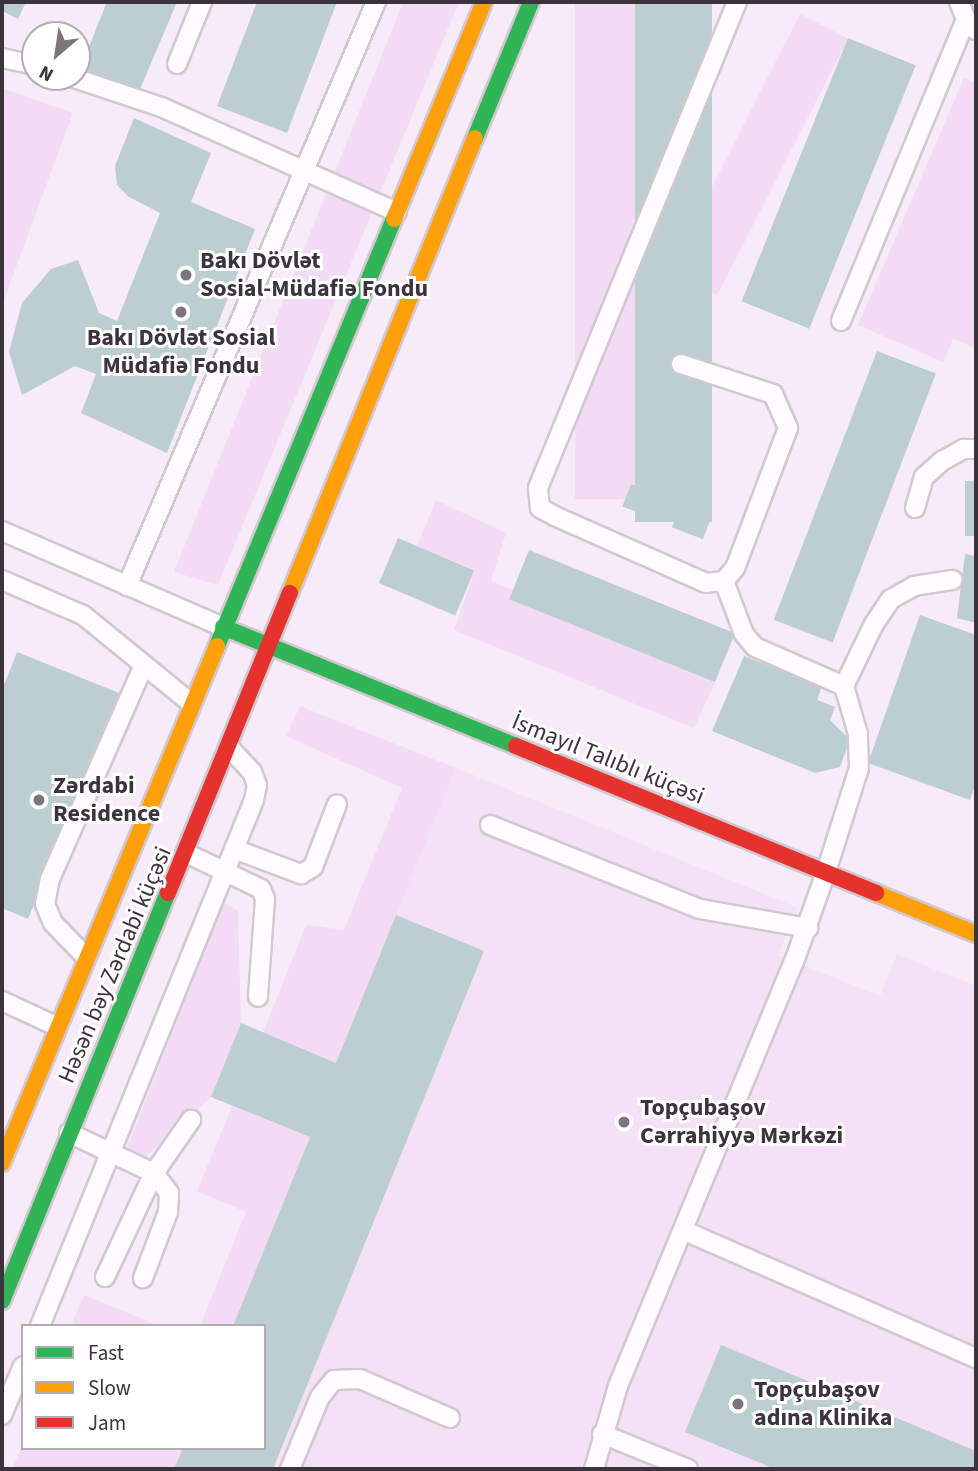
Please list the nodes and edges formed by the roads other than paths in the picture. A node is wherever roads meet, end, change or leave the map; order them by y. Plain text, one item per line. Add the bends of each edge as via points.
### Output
1 (202, 2) edge
2 (376, 2) edge
3 (484, 2) edge
4 (531, 2) edge
5 (737, 2) edge
6 (965, 11) edge
7 (2, 58) edge
8 (21, 62) edge
9 (177, 64) dead end
10 (91, 84) edge
11 (303, 174) junction
12 (397, 212) junction
13 (841, 321) dead end
14 (681, 364) dead end
15 (976, 449) edge
16 (915, 508) dead end
17 (2, 531) edge
18 (2, 580) edge
19 (953, 580) dead end
20 (724, 582) junction
21 (127, 586) junction
22 (223, 627) junction
23 (271, 646) junction
24 (144, 665) junction
25 (844, 686) junction
26 (191, 703) junction
27 (229, 747) junction
28 (337, 804) dead end
29 (490, 825) dead end
30 (234, 849) junction
31 (186, 853) junction
32 (226, 870) junction
33 (826, 872) junction
34 (808, 928) junction
35 (976, 934) edge
36 (85, 956) junction
37 (258, 997) dead end
38 (3, 1004) edge
39 (56, 1026) junction
40 (191, 1120) dead end
41 (69, 1133) junction
42 (112, 1153) junction
43 (2, 1163) edge
44 (154, 1173) junction
45 (685, 1231) junction
46 (105, 1277) dead end
47 (143, 1278) dead end
48 (2, 1301) edge
49 (41, 1324) edge
50 (976, 1358) edge
51 (21, 1371) edge
52 (2, 1415) edge
53 (450, 1418) dead end
54 (602, 1434) junction
55 (290, 1469) edge
56 (594, 1469) edge
57 (688, 1469) edge

1 - 9 lane
2 - 11 lane
3 - 12 main road, Həsən bəy Zərdabi küçəsi
4 - 23 main road, Həsən bəy Zərdabi küçəsi
5 - 20 lane via 538,488 540,508 555,516 706,583
6 - 13 lane
7 - 8 lane
10 - 11 lane via 161,107
11 - 12 lane
11 - 21 lane
12 - 22 main road, Həsən bəy Zərdabi küçəsi
14 - 20 lane via 773,394 788,428 735,568
15 - 16 lane via 964,449 924,477
17 - 21 lane
18 - 24 lane via 83,615
19 - 25 lane via 914,586 891,599
20 - 25 lane via 744,634 755,648
21 - 22 lane
22 - 23 main road, İsmayıl Talıblı küçəsi
22 - 26 main road, Həsən bəy Zərdabi küçəsi
23 - 27 main road, Həsən bəy Zərdabi küçəsi
23 - 33 main road, İsmayıl Talıblı küçəsi
24 - 26 lane
24 - 36 lane via 50,879 45,904 53,923
25 - 33 lane via 858,734 859,768
26 - 36 main road, Həsən bəy Zərdabi küçəsi
27 - 30 lane via 257,785
27 - 31 main road, Həsən bəy Zərdabi küçəsi
28 - 30 lane via 313,867 301,874
29 - 34 lane via 700,909
30 - 32 lane
31 - 32 lane
31 - 41 main road, Həsən bəy Zərdabi küçəsi
32 - 37 lane via 253,882 265,899
32 - 42 lane
33 - 34 lane
33 - 35 main road, İsmayıl Talıblı küçəsi
34 - 45 lane
36 - 39 main road, Həsən bəy Zərdabi küçəsi
38 - 39 lane
39 - 43 main road, Həsən bəy Zərdabi küçəsi
40 - 44 lane
41 - 42 lane
41 - 48 main road, Həsən bəy Zərdabi küçəsi
42 - 44 lane
42 - 49 lane
44 - 46 lane
44 - 47 lane via 169,1193 168,1212
45 - 50 lane
45 - 54 lane
51 - 52 lane
53 - 55 lane via 360,1379 334,1380 320,1397
54 - 56 lane
54 - 57 lane

